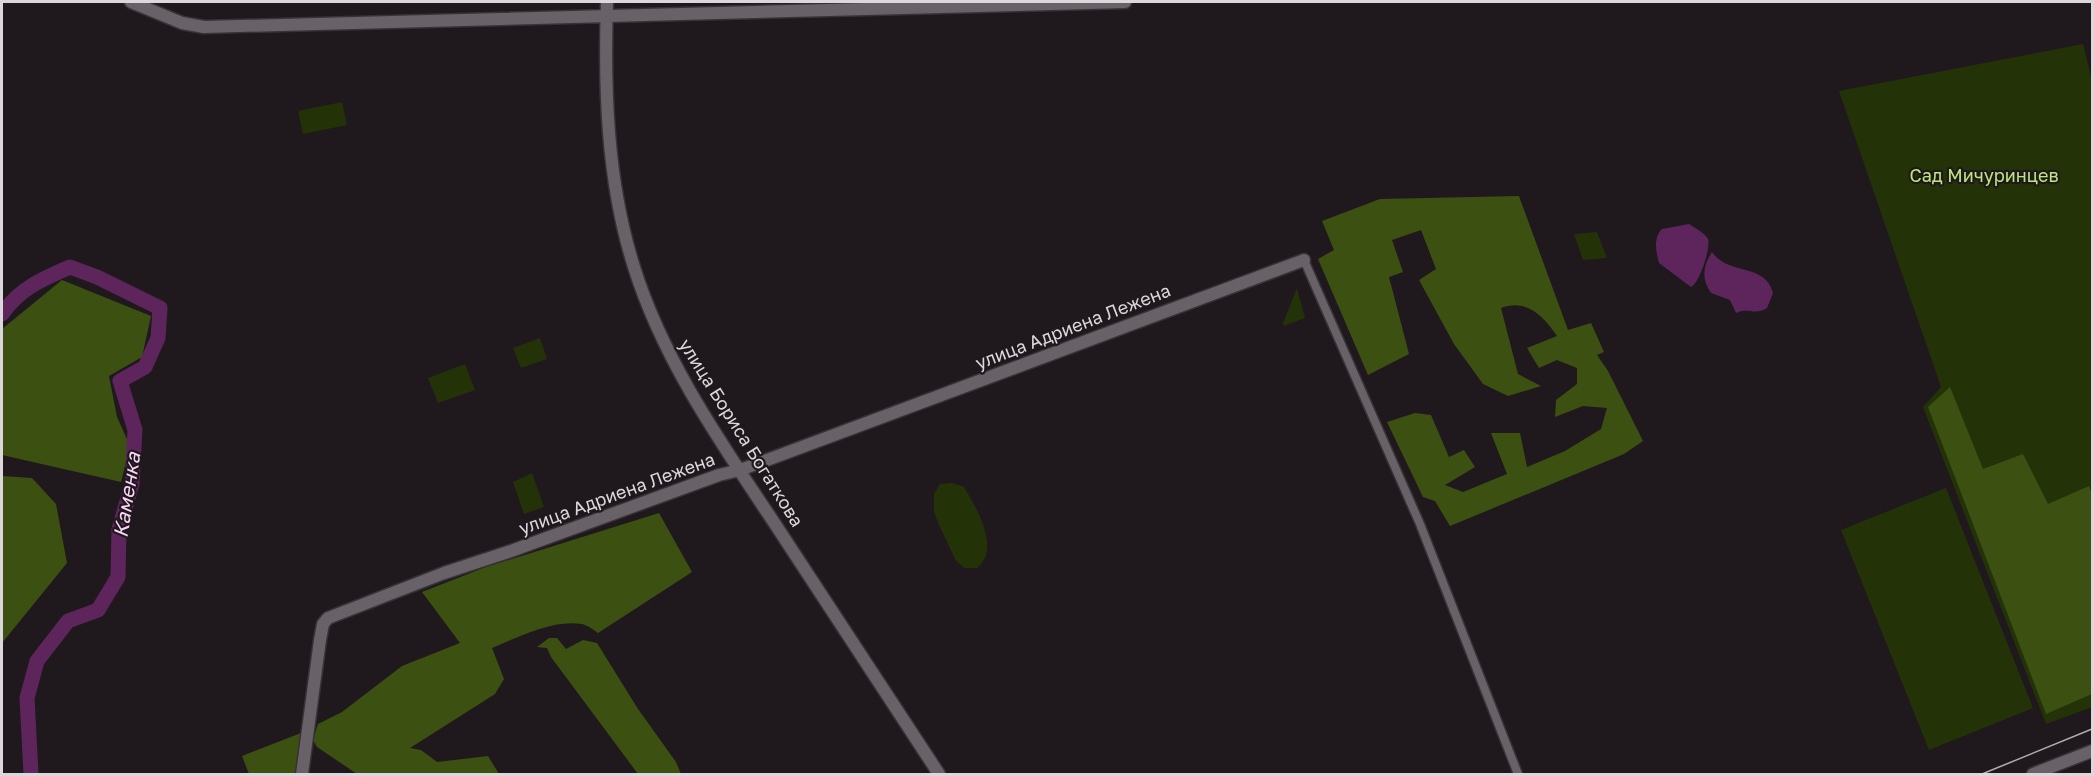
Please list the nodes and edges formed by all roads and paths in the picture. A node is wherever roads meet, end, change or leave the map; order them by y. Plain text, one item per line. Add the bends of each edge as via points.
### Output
1 (131, 2) edge
2 (607, 2) edge
3 (1125, 2) edge
4 (150, 5) edge
5 (606, 16) junction
6 (1304, 260) joint
7 (740, 470) junction
8 (2092, 751) edge
9 (302, 774) edge
10 (939, 774) edge
11 (1518, 774) edge
12 (2033, 774) edge

1 - 4 street
2 - 5 street, улица Бориса Богаткова
3 - 5 street
4 - 5 street via 182,23 204,27
5 - 7 street, улица Бориса Богаткова via 611,159 633,266 672,358
6 - 7 street, улица Адриена Лежена
6 - 11 street via 1420,524
7 - 9 street, улица Адриена Лежена via 444,573 328,618 320,640
7 - 10 street, улица Бориса Богаткова
8 - 12 street

